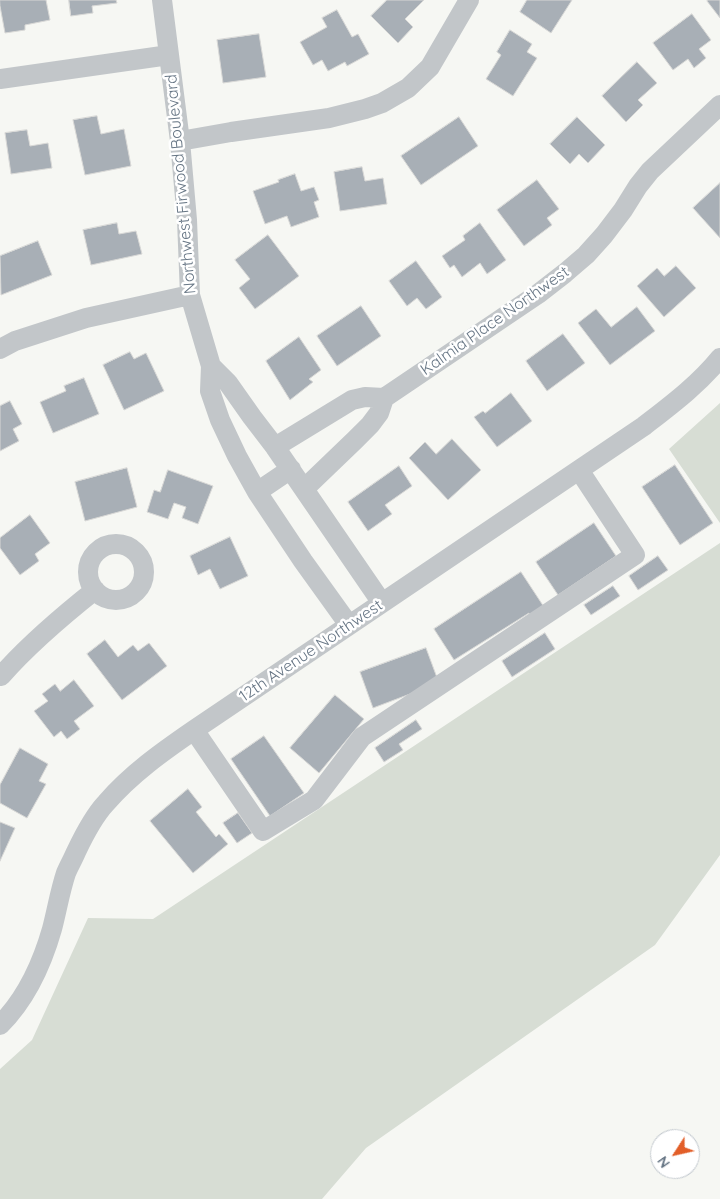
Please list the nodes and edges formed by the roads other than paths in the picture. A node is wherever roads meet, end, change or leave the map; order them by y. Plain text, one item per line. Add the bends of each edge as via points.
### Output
1 (162, 0) edge
2 (470, 0) edge
3 (169, 55) junction
4 (0, 79) edge
5 (720, 105) edge
6 (180, 141) junction
7 (190, 295) junction
8 (0, 349) edge
9 (720, 358) edge
10 (211, 366) junction
11 (384, 398) junction
12 (276, 447) junction
13 (291, 470) junction
14 (579, 470) junction
15 (304, 489) junction
16 (258, 492) junction
17 (95, 590) dead end
18 (382, 603) junction
19 (349, 625) junction
20 (0, 677) edge
21 (194, 730) junction
22 (0, 1025) edge

1 - 3 street, Northwest Firwood Boulevard
2 - 6 street via 430,67 408,88 382,103 329,118
3 - 4 street
3 - 6 street, Northwest Firwood Boulevard
5 - 11 street, Kalmia Place Northwest via 650,171 586,255 538,294
6 - 7 street, Northwest Firwood Boulevard
7 - 8 street via 86,318
7 - 10 street, Northwest Firwood Boulevard
9 - 14 street, 12th Avenue Northwest via 681,397
10 - 12 street, Northwest Firwood Boulevard via 228,383
10 - 16 street, Northwest Firwood Boulevard via 210,391 220,420
11 - 12 street via 352,400
11 - 15 street via 370,425
12 - 13 street
13 - 15 street
13 - 16 street
14 - 18 street, 12th Avenue Northwest
14 - 21 street via 635,555 362,737 314,800 263,831
15 - 18 street
16 - 19 street, Northwest Firwood Boulevard
17 - 20 street via 52,625
18 - 19 street, 12th Avenue Northwest
19 - 21 street, 12th Avenue Northwest
21 - 22 street, 12th Avenue Northwest via 138,772 104,804 90,824 66,872 42,960 26,992

